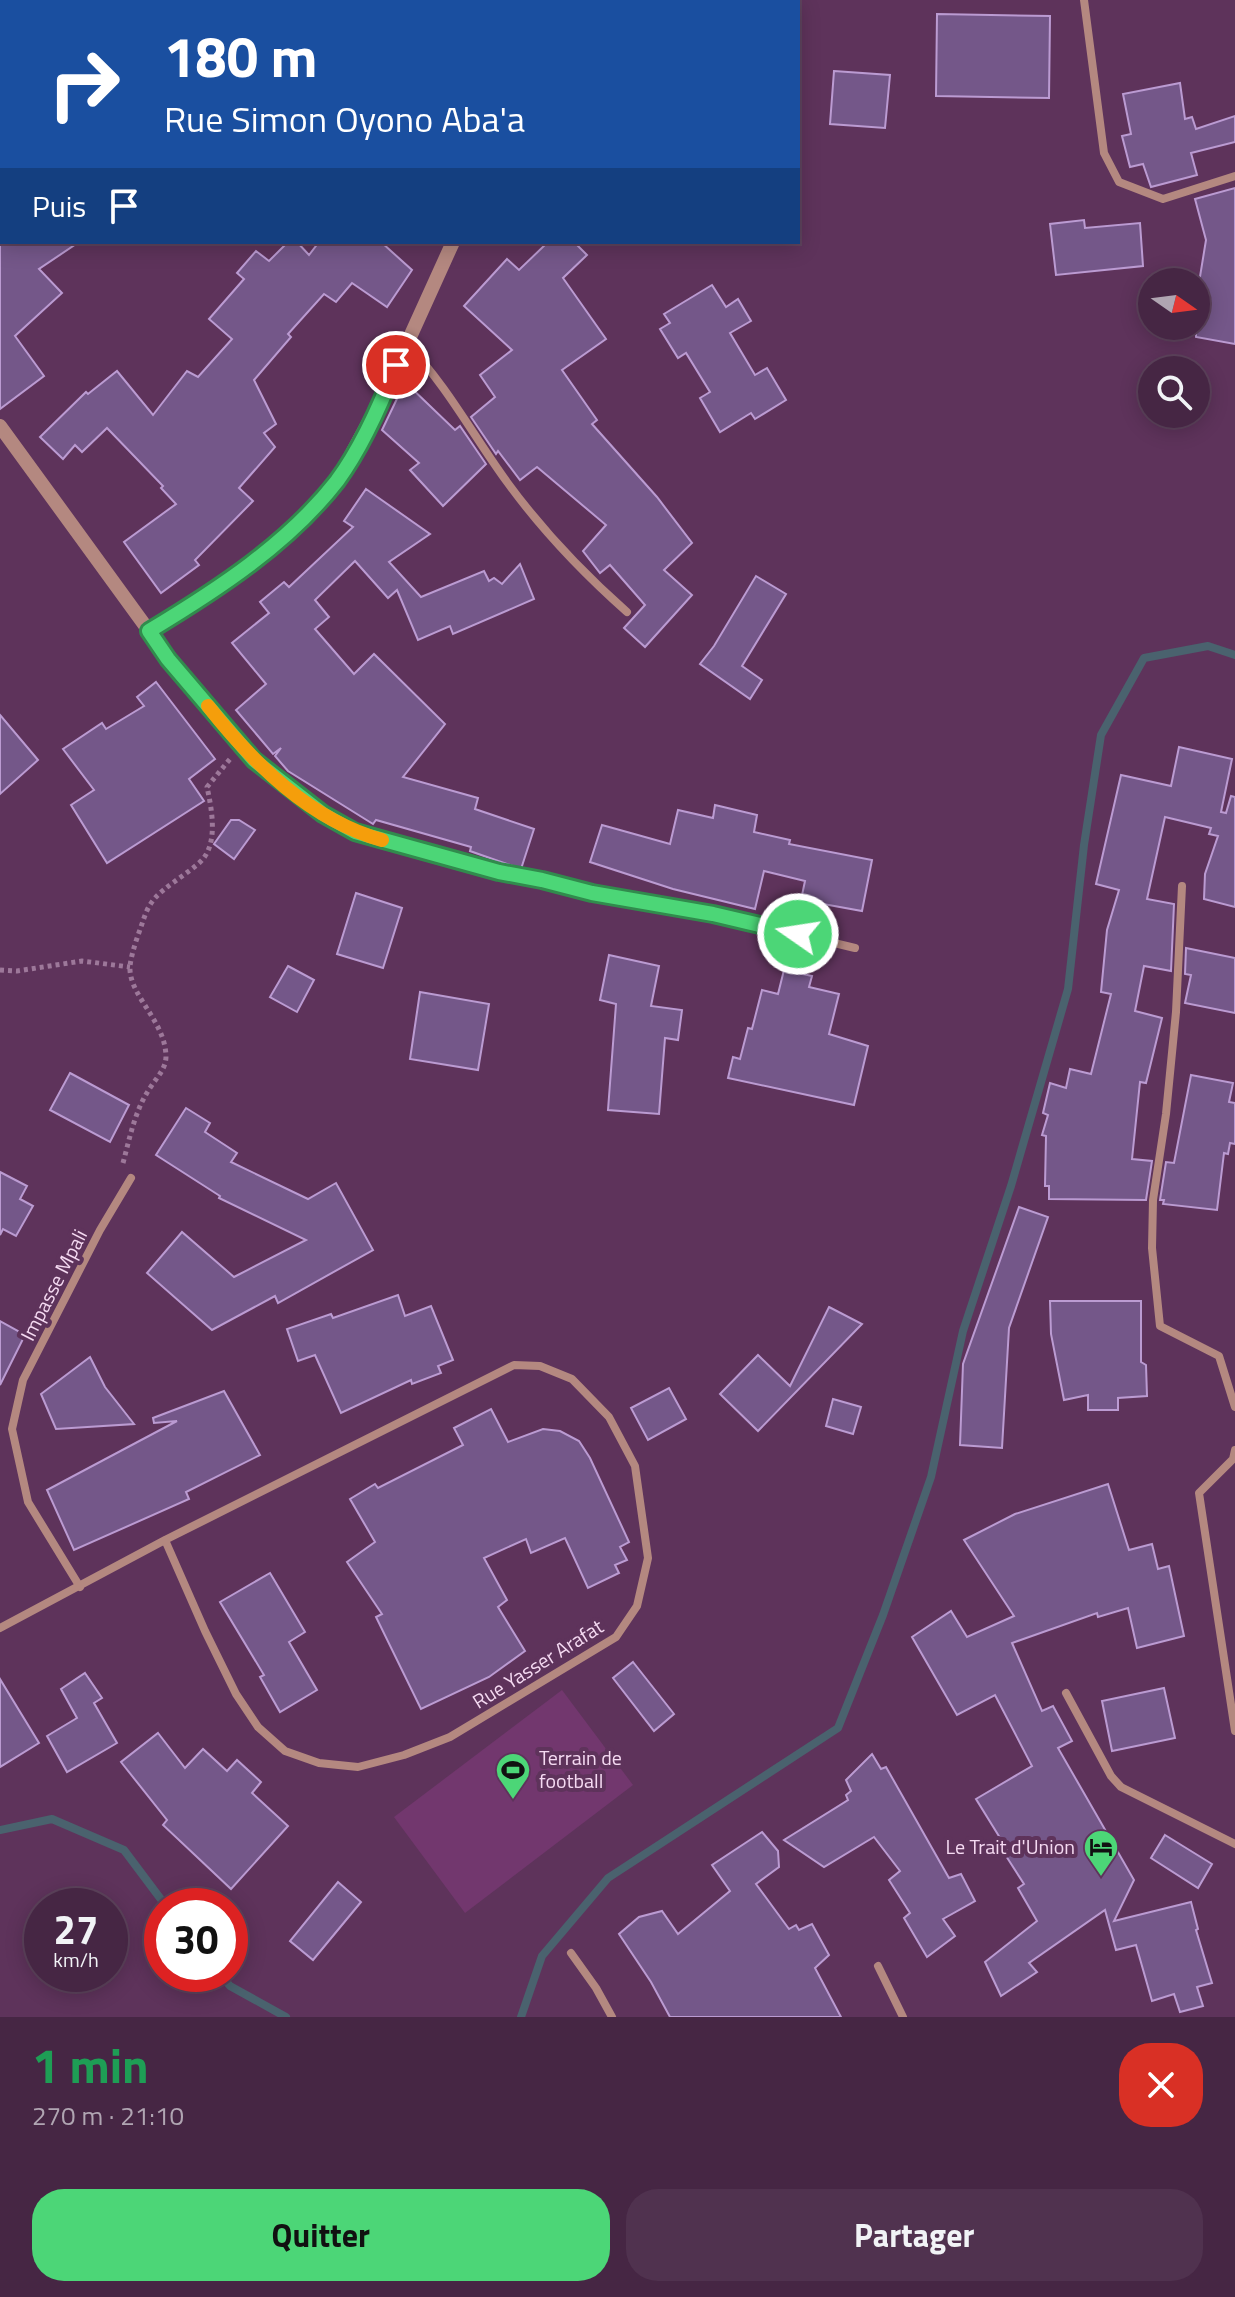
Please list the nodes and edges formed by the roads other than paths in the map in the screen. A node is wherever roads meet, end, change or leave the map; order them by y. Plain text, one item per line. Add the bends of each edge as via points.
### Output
1 (1084, 0) edge
2 (1235, 176) edge
3 (452, 244) edge
4 (406, 342) junction
5 (0, 426) edge
6 (627, 612) dead end
7 (149, 631) junction
8 (1182, 886) dead end
9 (855, 948) dead end
10 (131, 1178) dead end
11 (1235, 1407) edge
12 (1235, 1450) edge
13 (165, 1540) junction
14 (80, 1587) junction
15 (0, 1628) edge
16 (1066, 1693) dead end
17 (1235, 1731) edge
18 (1235, 1844) edge
19 (571, 1953) dead end
20 (878, 1966) dead end
21 (612, 2017) edge
22 (903, 2017) edge

1 - 2 street via 1104,153 1119,182 1163,199
3 - 4 street
4 - 6 street via 568,557
4 - 7 street via 368,428 337,481 287,535
5 - 7 street
7 - 9 street via 242,747 297,795 355,832 499,872
8 - 11 street via 1176,1012 1152,1248 1160,1326 1219,1356
10 - 14 street, Impasse Mpali via 23,1380 12,1429 28,1502
12 - 17 street via 1233,1459 1199,1493
13 - 13 street, Rue Yasser Arafat via 514,1365 540,1366 572,1379 609,1417 635,1466 648,1558 637,1606 616,1637 450,1737 358,1767 319,1763 285,1751 258,1727 230,1682
13 - 14 street, Rue Yasser Arafat
14 - 15 street, Rue Yasser Arafat
16 - 18 street via 1121,1787
19 - 21 street
20 - 22 street

